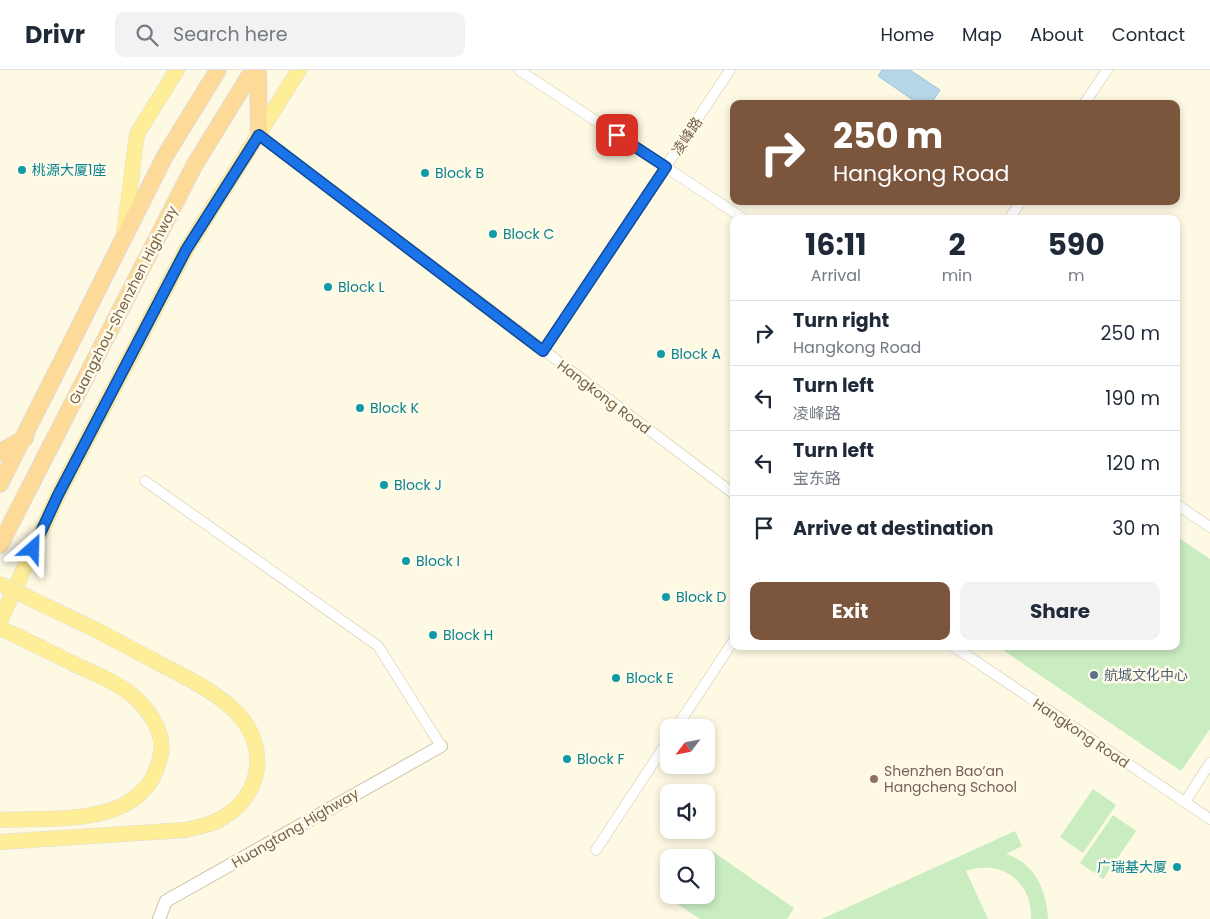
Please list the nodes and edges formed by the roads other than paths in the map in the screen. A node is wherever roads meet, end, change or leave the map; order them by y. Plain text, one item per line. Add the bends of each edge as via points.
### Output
1 (177, 70) edge
2 (218, 70) edge
3 (253, 70) edge
4 (258, 70) edge
5 (299, 70) edge
6 (519, 70) edge
7 (730, 70) edge
8 (1106, 70) edge
9 (1087, 100) edge
10 (259, 135) junction
11 (666, 167) junction
12 (738, 215) edge
13 (123, 240) junction
14 (543, 351) junction
15 (25, 438) junction
16 (0, 452) edge
17 (145, 481) dead end
18 (0, 484) edge
19 (730, 491) edge
20 (1180, 507) edge
21 (1210, 527) edge
22 (0, 545) edge
23 (0, 584) edge
24 (0, 621) edge
25 (0, 628) edge
26 (730, 646) edge
27 (959, 650) edge
28 (682, 719) edge
29 (441, 746) joint
30 (660, 753) edge
31 (1210, 763) edge
32 (1184, 802) junction
33 (0, 820) edge
34 (1210, 820) edge
35 (0, 842) edge
36 (596, 850) dead end
37 (159, 919) edge

1 - 13 main road via 137,134
2 - 13 highway, Guangzhou-Shenzhen Highway via 165,156
3 - 22 highway, Guangzhou-Shenzhen Highway via 194,166
4 - 10 highway
5 - 10 main road
6 - 11 street
7 - 11 street, 凌峰路
8 - 9 street
10 - 14 street, Hangkong Road
10 - 24 main road via 186,250 58,495
11 - 12 street
11 - 14 street, 凌峰路
13 - 15 highway, Guangzhou-Shenzhen Highway
14 - 19 street, Hangkong Road
15 - 16 highway
15 - 18 highway, Guangzhou-Shenzhen Highway
17 - 29 street via 378,646
20 - 21 street
23 - 35 main road, bridge via 96,630 215,695 248,727 256,746 258,767 252,786 240,804 207,825 185,830
25 - 33 main road via 132,695 148,712 162,748 154,778 131,803 94,815
26 - 28 street
27 - 32 street, Hangkong Road
29 - 37 street, Huangtang Highway via 166,902
30 - 36 street
31 - 32 street
32 - 34 street, Hangkong Road

